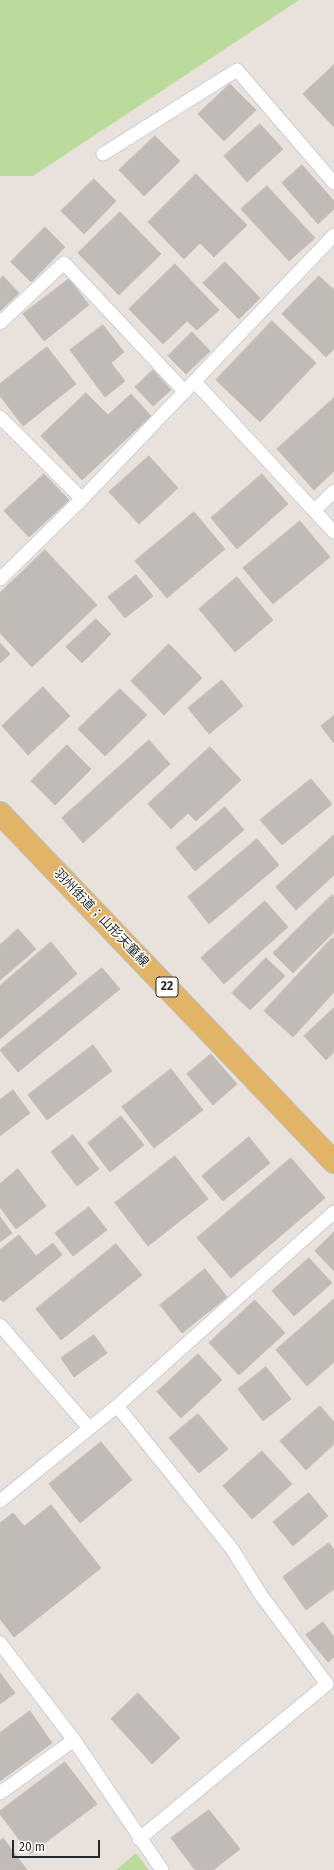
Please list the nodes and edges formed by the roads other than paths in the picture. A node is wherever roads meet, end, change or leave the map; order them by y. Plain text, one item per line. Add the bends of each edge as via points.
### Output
1 (103, 154) dead end
2 (334, 183) edge
3 (334, 235) edge
4 (0, 323) edge
5 (195, 382) junction
6 (186, 392) junction
7 (0, 417) edge
8 (334, 491) edge
9 (82, 499) junction
10 (315, 510) junction
11 (334, 532) edge
12 (0, 579) edge
13 (0, 813) edge
14 (334, 1162) edge
15 (334, 1212) edge
16 (0, 1325) edge
17 (117, 1406) junction
18 (89, 1428) junction
19 (0, 1501) edge
20 (0, 1642) edge
21 (74, 1740) junction
22 (0, 1793) edge
23 (140, 1839) junction
24 (162, 1870) edge

1 - 2 lane via 237,70
3 - 5 lane
4 - 6 lane via 64,263
5 - 6 lane
5 - 10 lane
6 - 9 lane
7 - 9 lane
8 - 10 lane
9 - 12 lane
10 - 11 lane
13 - 14 main road, 羽州街道；山形天童線 / 22
15 - 17 lane
16 - 18 lane
17 - 18 lane
17 - 23 lane via 232,1550 261,1595 327,1684
18 - 19 lane
20 - 21 lane
21 - 22 lane
21 - 23 lane
23 - 24 lane

